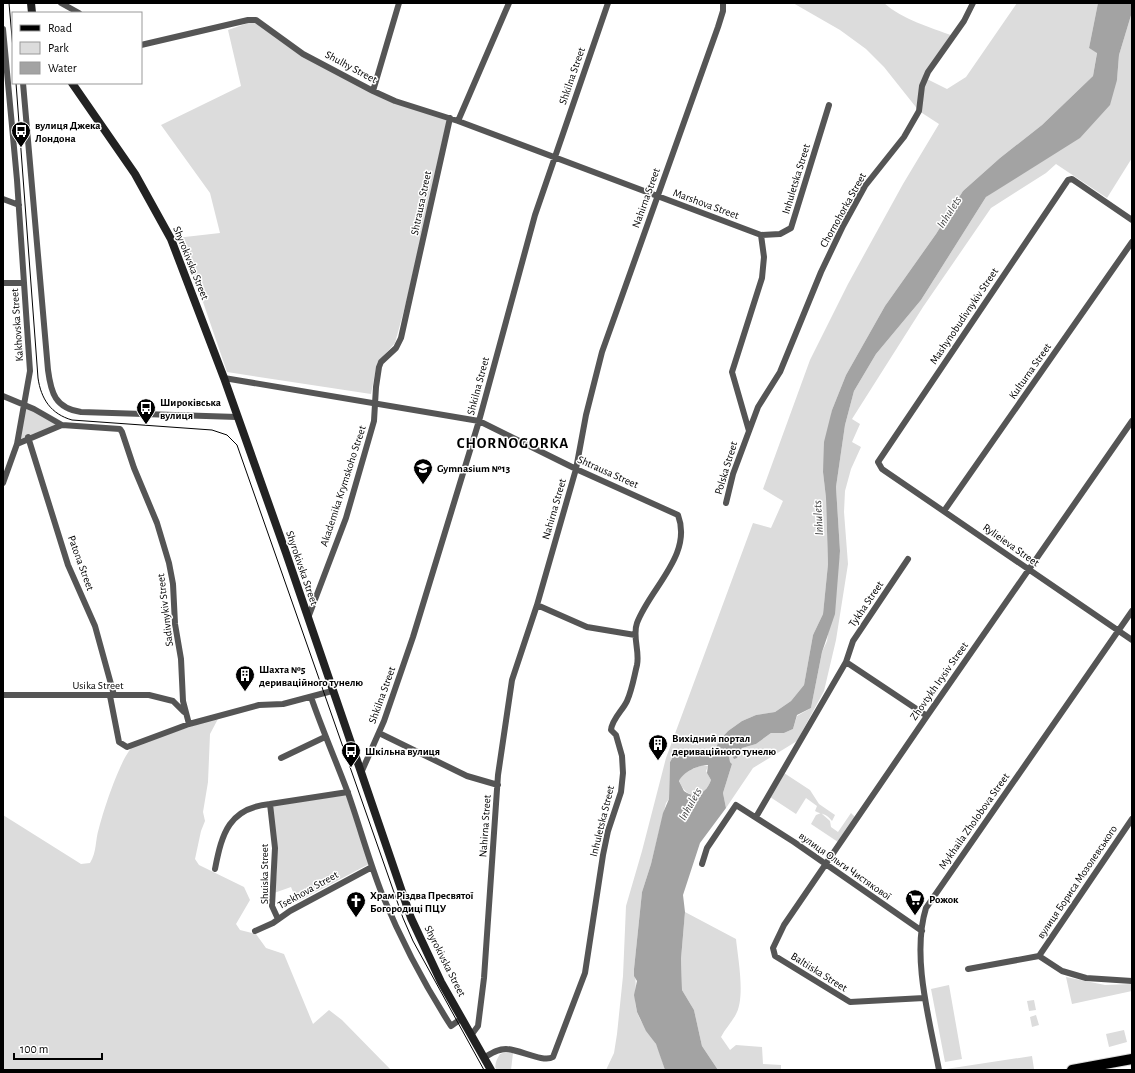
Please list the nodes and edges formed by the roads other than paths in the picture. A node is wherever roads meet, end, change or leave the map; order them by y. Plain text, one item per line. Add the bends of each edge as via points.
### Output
1 (61, 3) edge
2 (399, 3) edge
3 (509, 3) edge
4 (608, 3) edge
5 (723, 3) edge
6 (973, 3) edge
7 (77, 12) edge
8 (3, 29) edge
9 (142, 45) edge
10 (4, 55) edge
11 (23, 84) edge
12 (73, 84) edge
13 (373, 91) junction
14 (829, 105) dead end
15 (450, 118) junction
16 (458, 121) junction
17 (555, 156) junction
18 (657, 197) junction
19 (3, 199) edge
20 (18, 205) junction
21 (1132, 220) edge
22 (761, 235) junction
23 (1132, 242) edge
24 (3, 283) edge
25 (24, 283) junction
26 (224, 378) junction
27 (3, 396) edge
28 (24, 404) junction
29 (376, 404) junction
30 (237, 417) junction
31 (479, 421) junction
32 (1132, 421) edge
33 (62, 425) junction
34 (749, 431) junction
35 (28, 437) junction
36 (746, 438) joint
37 (17, 444) junction
38 (879, 466) joint
39 (576, 469) junction
40 (3, 483) edge
41 (726, 503) dead end
42 (944, 511) junction
43 (674, 512) joint
44 (908, 559) dead end
45 (1029, 570) junction
46 (537, 605) junction
47 (1132, 611) edge
48 (308, 618) junction
49 (1118, 630) junction
50 (635, 635) junction
51 (1132, 640) edge
52 (846, 662) junction
53 (332, 691) junction
54 (3, 695) edge
55 (107, 695) junction
56 (114, 695) junction
57 (311, 697) junction
58 (186, 715) junction
59 (927, 716) junction
60 (189, 724) junction
61 (379, 734) junction
62 (325, 737) junction
63 (281, 758) dead end
64 (361, 773) junction
65 (498, 785) junction
66 (348, 792) junction
67 (270, 804) junction
68 (756, 817) junction
69 (1132, 819) edge
70 (702, 864) dead end
71 (826, 865) junction
72 (372, 867) junction
73 (215, 869) dead end
74 (278, 919) junction
75 (255, 931) dead end
76 (922, 931) junction
77 (775, 956) joint
78 (1039, 956) junction
79 (968, 969) dead end
80 (1132, 981) edge
81 (924, 998) junction
82 (462, 1018) junction
83 (472, 1034) junction
84 (485, 1057) junction
85 (1132, 1059) edge
86 (491, 1070) edge
87 (939, 1070) edge
88 (1072, 1070) edge

1 - 7 street
2 - 13 street
3 - 16 street
4 - 17 street, Shkilna Street
5 - 18 street, Nahirna Street via 718,27
6 - 34 street, Chornohorka Street via 964,21 928,72 922,86 919,111 904,137 865,186 843,226 780,372 758,407
8 - 10 street, Kakhovska Street
9 - 13 street, Shulhy Street via 256,20 303,54
10 - 20 street, Kakhovska Street
11 - 30 street via 47,362 54,396 61,405 71,411
12 - 26 main road, Shyrokivska Street via 135,174 168,233
13 - 15 street, Shulhy Street via 395,101
14 - 22 street, Inhuletska Street via 791,228 780,234
15 - 16 street, Shulhy Street
15 - 29 street, Shtrausa Street via 401,338 396,348 381,362 376,387
16 - 17 street, Shulhy Street
17 - 18 street, Marshova Street
17 - 31 street, Shkilna Street
18 - 22 street, Marshova Street
18 - 39 street, Nahirna Street via 601,356 586,414
19 - 20 street
20 - 25 street, Kakhovska Street
21 - 38 street, Mashynobudivnykiv Street via 1070,178 878,462
22 - 34 street via 764,257 762,278 732,372
23 - 42 street, Kulturna Street
24 - 25 street
25 - 28 street, Kakhovska Street via 30,371
26 - 29 street, Shtrausa Street
26 - 30 main road, Shyrokivska Street
27 - 28 street
28 - 33 street
28 - 37 street, Kakhovska Street
29 - 31 street, Shtrausa Street
29 - 48 street, Akademika Krymskoho Street via 374,421 346,518
30 - 48 main road, Shyrokivska Street
31 - 39 street, Shtrausa Street
31 - 61 street, Shkilna Street via 413,637
32 - 45 street, Zhovtykh Irysiv Street
33 - 35 street
33 - 58 street, Sadivnykiv Street via 120,429 157,523 169,563
34 - 36 street, Chornohorka Street
35 - 37 street
35 - 56 street, Patona Street via 68,565 95,626
36 - 41 street, Polska Street
37 - 40 street, Kakhovska Street
38 - 42 street, Rylieieva Street
39 - 43 street, Shtrausa Street
39 - 46 street, Nahirna Street
42 - 45 street, Rylieieva Street
43 - 50 street, Inhuletska Street via 681,524 677,554 669,572 648,601 637,622
44 - 52 street, Tykha Street via 853,641
45 - 49 street, Rylieieva Street
45 - 59 street, Zhovtykh Irysiv Street
46 - 50 street via 587,627
46 - 65 street, Nahirna Street via 512,680
47 - 49 street, Mykhaila Zholobova Street
48 - 53 main road, Shyrokivska Street
49 - 51 street, Rylieieva Street
49 - 76 street, Mykhaila Zholobova Street via 929,904
50 - 84 street, Inhuletska Street via 638,657 632,684 627,700 611,730 616,735 622,756 622,781 603,855 585,973 553,1057 545,1059 504,1049
52 - 59 street
52 - 68 street
53 - 57 street
53 - 64 main road, Shyrokivska Street
54 - 55 street, Usika Street
55 - 56 street, Usika Street
55 - 60 street via 114,706 119,742 127,747
56 - 58 street, Usika Street via 162,697 179,705
57 - 60 street via 284,704 259,705
57 - 62 street
58 - 60 street, Sadivnykiv Street
59 - 71 street, Zhovtykh Irysiv Street
61 - 64 street, Shkilna Street
61 - 65 street via 467,776
62 - 63 street
62 - 66 street
64 - 82 main road, Shyrokivska Street via 411,918 429,958
65 - 83 street, Nahirna Street via 484,978 478,1026
66 - 67 street
66 - 72 street
67 - 73 street via 247,809 232,821 222,837
67 - 74 street, Shuiska Street via 275,848 272,906
68 - 70 street, вулиця Ольги Чистякової via 736,805 707,848
68 - 71 street, вулиця Ольги Чистякової
69 - 78 street, вулиця Бориса Мозолевського
71 - 76 street, вулиця Ольги Чистякової
71 - 77 street, Zhovtykh Irysiv Street via 776,940 773,948
72 - 74 street, Tsekhova Street
72 - 82 street via 400,936 430,992 451,1026
74 - 75 street, Tsekhova Street
76 - 81 street, Mykhaila Zholobova Street via 921,966
77 - 81 street, Baltiiska Street via 850,1002
78 - 79 street
78 - 80 street via 1062,971 1086,978
81 - 87 street, Mykhaila Zholobova Street
82 - 83 main road, Shyrokivska Street
83 - 84 main road, Shyrokivska Street
84 - 86 main road, Shyrokivska Street
85 - 88 main road

